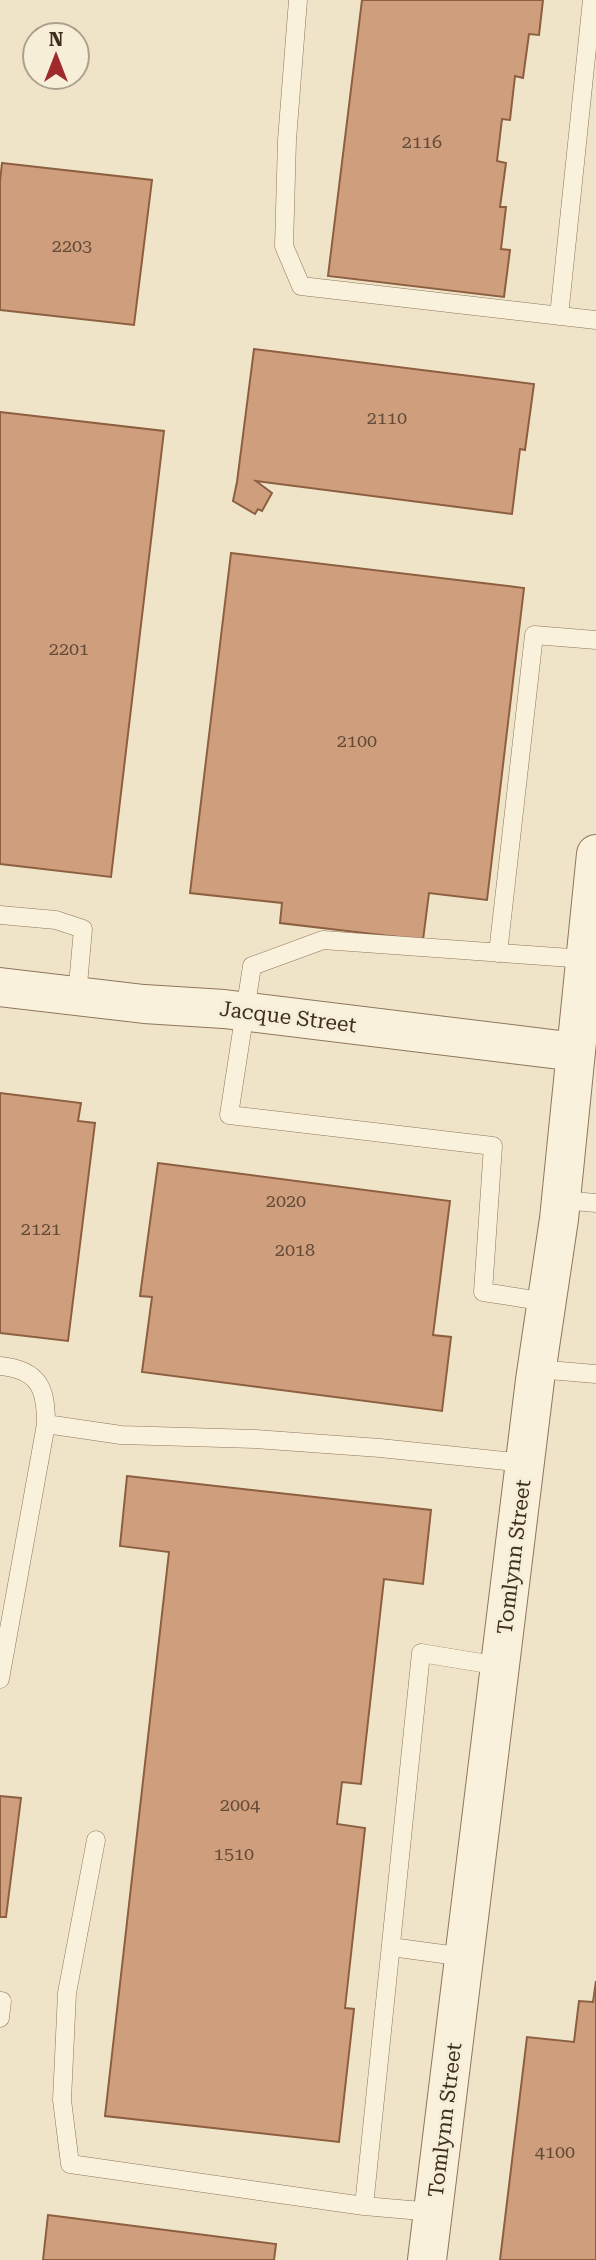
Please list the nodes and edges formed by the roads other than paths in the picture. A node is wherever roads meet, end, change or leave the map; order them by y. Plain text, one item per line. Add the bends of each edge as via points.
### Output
1 (298, 0) edge
2 (592, 0) edge
3 (559, 316) junction
4 (596, 320) edge
5 (596, 640) edge
6 (596, 853) edge
7 (0, 915) edge
8 (498, 953) junction
9 (585, 958) junction
10 (0, 986) edge
11 (77, 996) junction
12 (245, 1012) junction
13 (576, 1052) junction
14 (579, 1201) edge
15 (547, 1302) junction
16 (0, 1366) edge
17 (537, 1369) junction
18 (596, 1374) edge
19 (47, 1424) junction
20 (525, 1464) junction
21 (500, 1666) junction
22 (0, 1679) edge
23 (96, 1840) dead end
24 (391, 1947) junction
25 (465, 1957) junction
26 (364, 2206) junction
27 (433, 2212) junction
28 (428, 2260) edge

1 - 3 lane via 284,246 301,286
2 - 3 lane
3 - 4 lane
5 - 8 lane via 534,635
6 - 9 street, Tomlynn Street
7 - 11 lane via 56,920 83,929
8 - 9 lane
8 - 12 lane via 323,940 252,966
9 - 13 street, Tomlynn Street
10 - 11 street, Jacque Street
11 - 12 street, Jacque Street
12 - 13 street, Jacque Street
12 - 15 lane via 229,1115 493,1146 483,1292
13 - 14 street, Tomlynn Street
14 - 15 street, Tomlynn Street
15 - 17 street, Tomlynn Street
16 - 19 lane via 36,1378 46,1399
17 - 18 lane
17 - 20 street, Tomlynn Street
19 - 20 lane via 121,1435 380,1448
19 - 22 lane
20 - 21 street, Tomlynn Street
21 - 24 lane via 421,1653
21 - 25 street, Tomlynn Street
23 - 26 lane via 67,1993 62,2100 70,2164
24 - 25 lane
24 - 26 lane
25 - 27 street, Tomlynn Street
26 - 27 lane
27 - 28 street, Tomlynn Street

